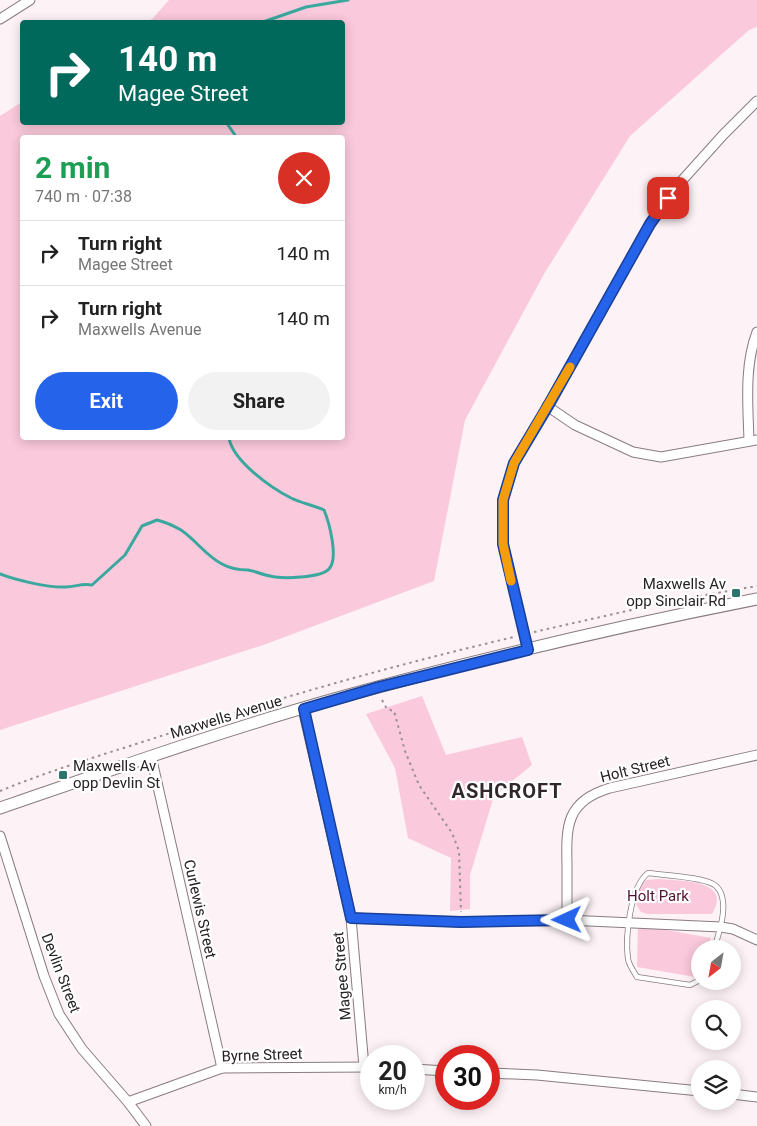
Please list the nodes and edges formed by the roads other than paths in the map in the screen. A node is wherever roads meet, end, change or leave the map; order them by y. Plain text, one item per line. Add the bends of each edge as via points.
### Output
1 (30, 0) edge
2 (0, 19) edge
3 (757, 101) edge
4 (757, 332) edge
5 (548, 406) junction
6 (753, 441) edge
7 (757, 599) edge
8 (528, 650) junction
9 (304, 709) junction
10 (151, 756) junction
11 (757, 756) edge
12 (0, 808) edge
13 (0, 836) edge
14 (351, 918) junction
15 (567, 920) junction
16 (628, 921) junction
17 (721, 926) junction
18 (717, 940) edge
19 (757, 940) edge
20 (691, 984) edge
21 (365, 1045) edge
22 (360, 1067) edge
23 (222, 1068) junction
24 (500, 1073) edge
25 (691, 1090) edge
26 (741, 1095) edge
27 (757, 1096) edge
28 (128, 1102) junction
29 (146, 1126) edge

1 - 2 street
3 - 5 street via 678,185 650,224
4 - 6 street via 752,344 747,387
5 - 6 street via 575,425 633,452 661,458
5 - 8 street via 514,463 503,500 503,544
7 - 8 street, Maxwells Avenue via 642,622
8 - 9 street, Maxwells Avenue
9 - 10 street, Maxwells Avenue
9 - 14 street, Magee Street
10 - 12 street, Maxwells Avenue
10 - 23 street, Curlewis Street
11 - 15 street, Holt Street via 610,788 581,802 573,812 566,832
13 - 28 street, Devlin Street via 59,1014 82,1049
14 - 15 street via 461,922
14 - 21 street, Magee Street
15 - 16 street
16 - 17 street
16 - 17 lane via 636,888 648,873 705,880 717,886 723,899
16 - 20 lane via 628,961 637,977
17 - 18 lane
17 - 19 street
22 - 23 street, Byrne Street
23 - 28 street, Byrne Street
24 - 25 street
26 - 27 street
28 - 29 street, Devlin Street

